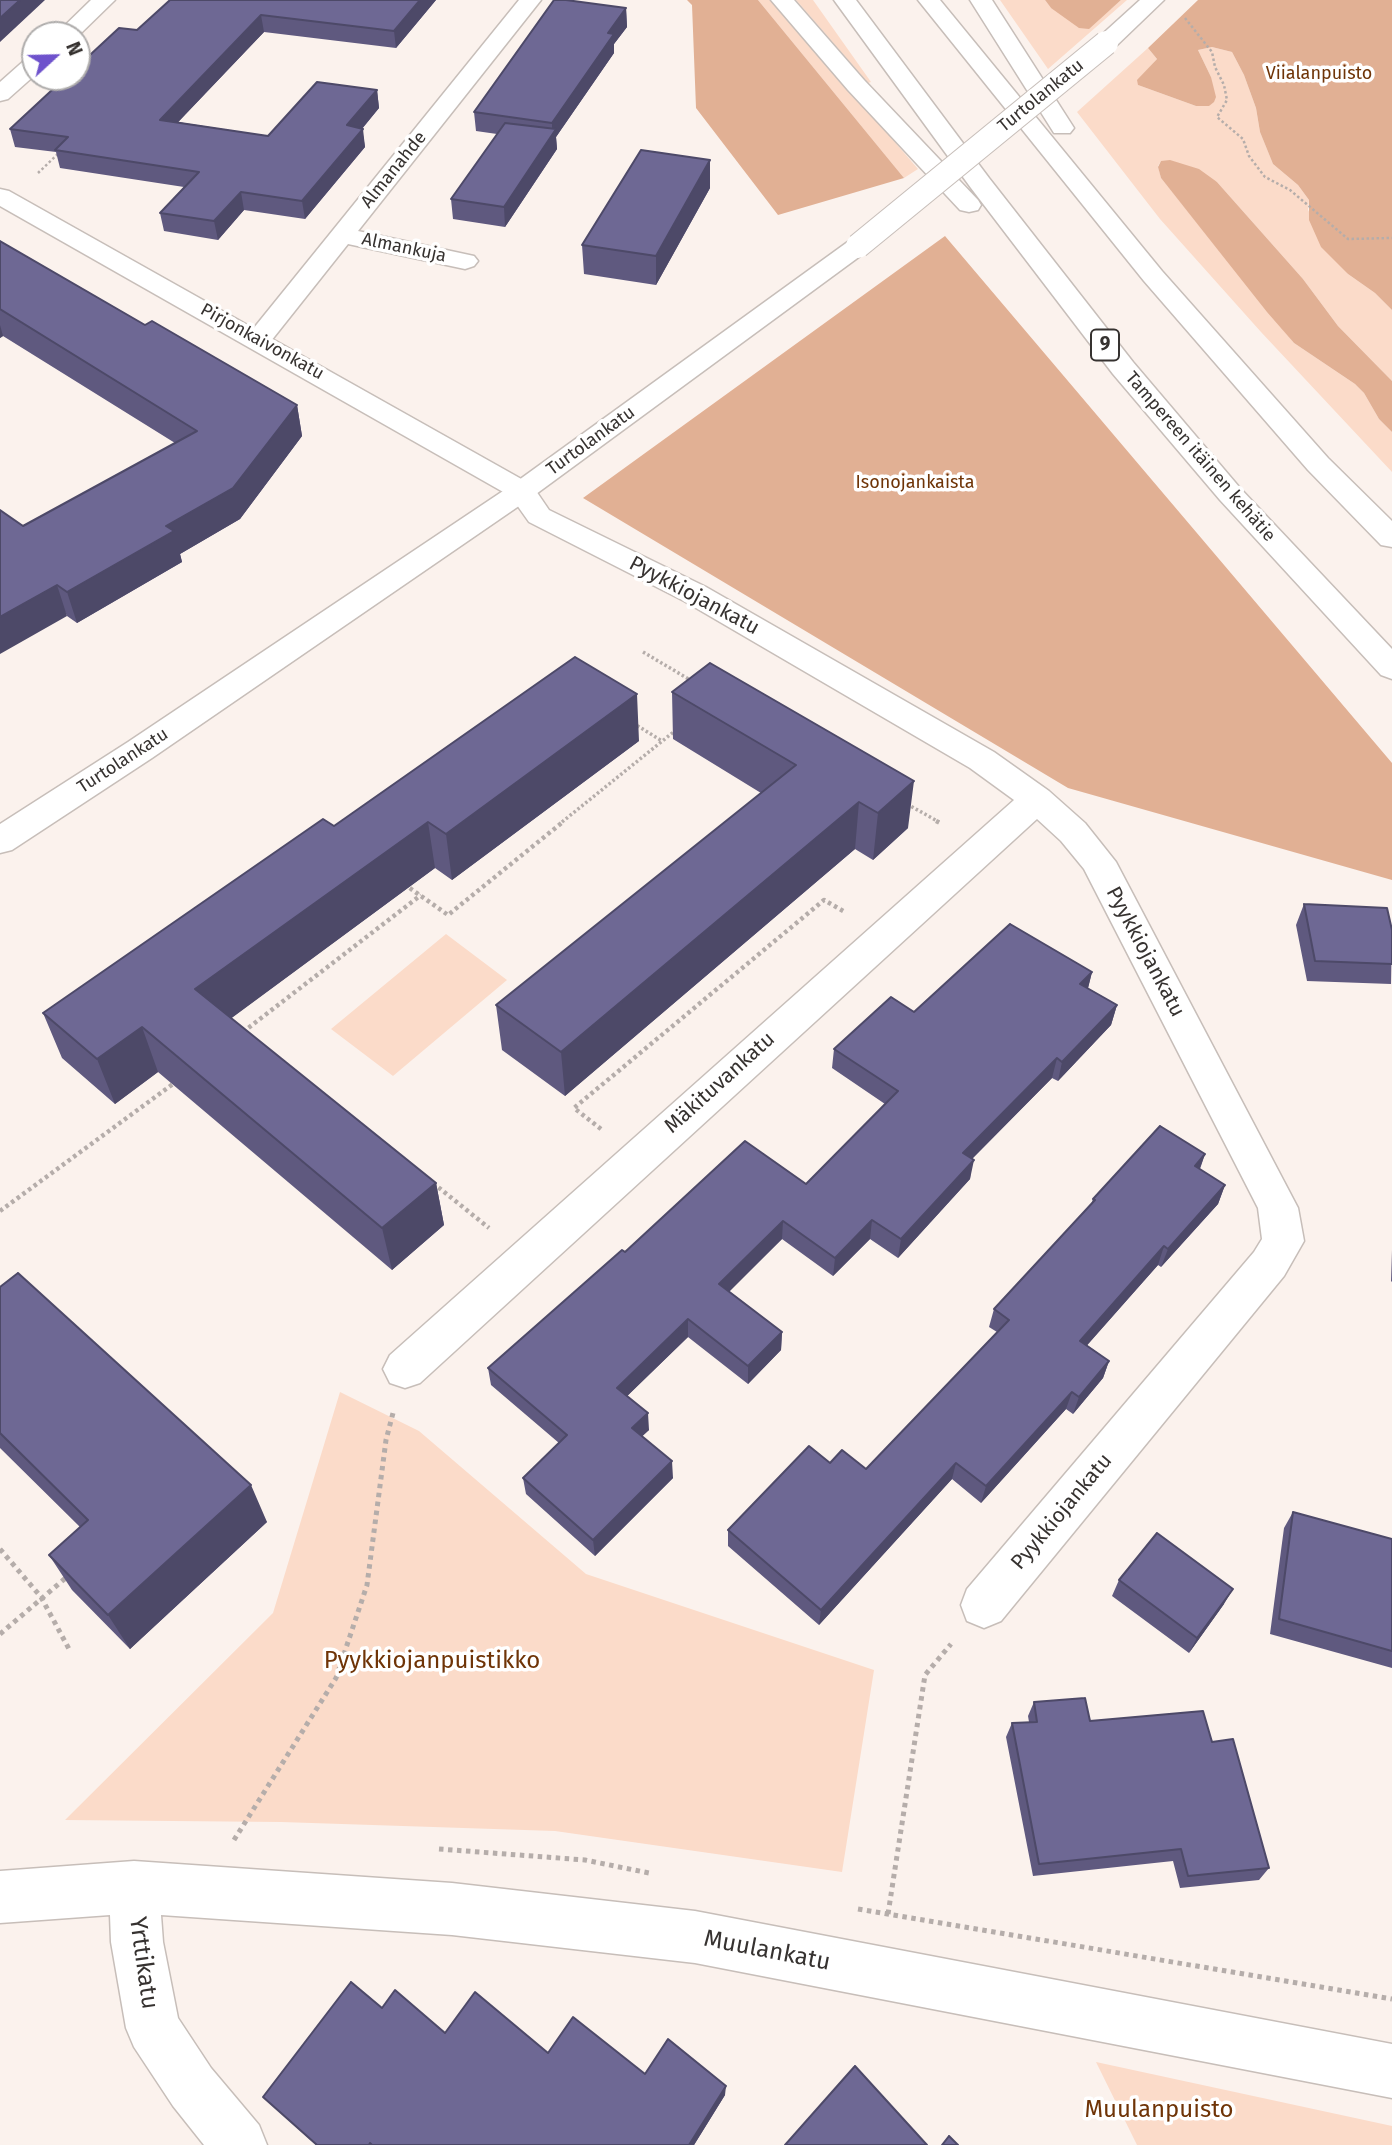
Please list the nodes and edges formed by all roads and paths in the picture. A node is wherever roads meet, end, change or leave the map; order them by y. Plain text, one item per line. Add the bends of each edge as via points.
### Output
1 (104, 0) edge
2 (530, 0) edge
3 (782, 0) edge
4 (845, 0) edge
5 (929, 0) edge
6 (981, 0) edge
7 (1153, 0) edge
8 (1178, 13) dead end
9 (81, 21) edge
10 (21, 75) edge
11 (0, 94) edge
12 (63, 150) edge
13 (34, 177) dead end
14 (0, 196) edge
15 (342, 235) junction
16 (1392, 239) edge
17 (465, 261) dead end
18 (1153, 276) junction
19 (258, 340) junction
20 (1124, 368) junction
21 (522, 491) junction
22 (1392, 538) edge
23 (643, 652) dead end
24 (1392, 668) edge
25 (696, 684) edge
26 (628, 720) edge
27 (681, 726) edge
28 (662, 741) junction
29 (899, 799) edge
30 (1037, 799) junction
31 (0, 841) edge
32 (983, 847) junction
33 (400, 881) edge
34 (421, 895) junction
35 (886, 934) junction
36 (243, 1032) junction
37 (232, 1040) edge
38 (254, 1041) edge
39 (188, 1072) edge
40 (637, 1157) junction
41 (428, 1180) edge
42 (0, 1211) edge
43 (526, 1258) junction
44 (405, 1369) joint
45 (0, 1549) edge
46 (72, 1573) edge
47 (41, 1597) junction
48 (984, 1605) joint
49 (0, 1634) edge
50 (69, 1649) dead end
51 (232, 1843) dead end
52 (134, 1887) junction
53 (0, 1897) edge
54 (888, 1914) dead end
55 (1392, 2071) edge
56 (239, 2145) edge

1 - 9 main road
2 - 15 main road, Almanahde
3 - 20 main road via 856,85
4 - 20 main road, Tampereen itäinen kehätie / 9
5 - 18 main road
6 - 18 main road
7 - 21 main road, Turtolankatu, bridge via 858,246
8 - 16 path via 1191,21 1212,52 1227,100 1217,117 1243,139 1265,177 1290,190 1348,239
10 - 11 main road
12 - 13 path
14 - 19 main road, Pirjonkaivonkatu
15 - 17 main road, Almankuja
15 - 19 main road, Almanahde
18 - 22 main road via 1318,464
19 - 21 main road, Pirjonkaivonkatu
20 - 24 main road, Tampereen itäinen kehätie / 9 via 1230,494
21 - 30 main road, Pyykkiojankatu via 539,516 707,601 982,760
21 - 31 main road, Turtolankatu
23 - 25 path
26 - 28 path
27 - 28 path
28 - 34 path via 448,915
29 - 32 path
30 - 32 main road, Mäkituvankatu
30 - 48 main road, Pyykkiojankatu via 1098,862 1278,1208 1283,1241 1269,1264
32 - 35 main road, Mäkituvankatu
33 - 34 path
34 - 36 path
35 - 40 main road, Mäkituvankatu
35 - 40 path via 824,900 574,1108
36 - 37 path
36 - 38 path
39 - 42 path
40 - 43 main road, Mäkituvankatu
41 - 43 path
43 - 44 main road, Mäkituvankatu
44 - 51 path via 386,1440 367,1585 335,1678
45 - 47 path
46 - 47 path
47 - 49 path
47 - 50 path
48 - 54 path via 925,1675
52 - 53 main road, Yrttikatu
52 - 55 main road, Muulankatu via 452,1909 695,1937
52 - 56 main road, Yrttikatu via 137,1942 153,2028 192,2087

